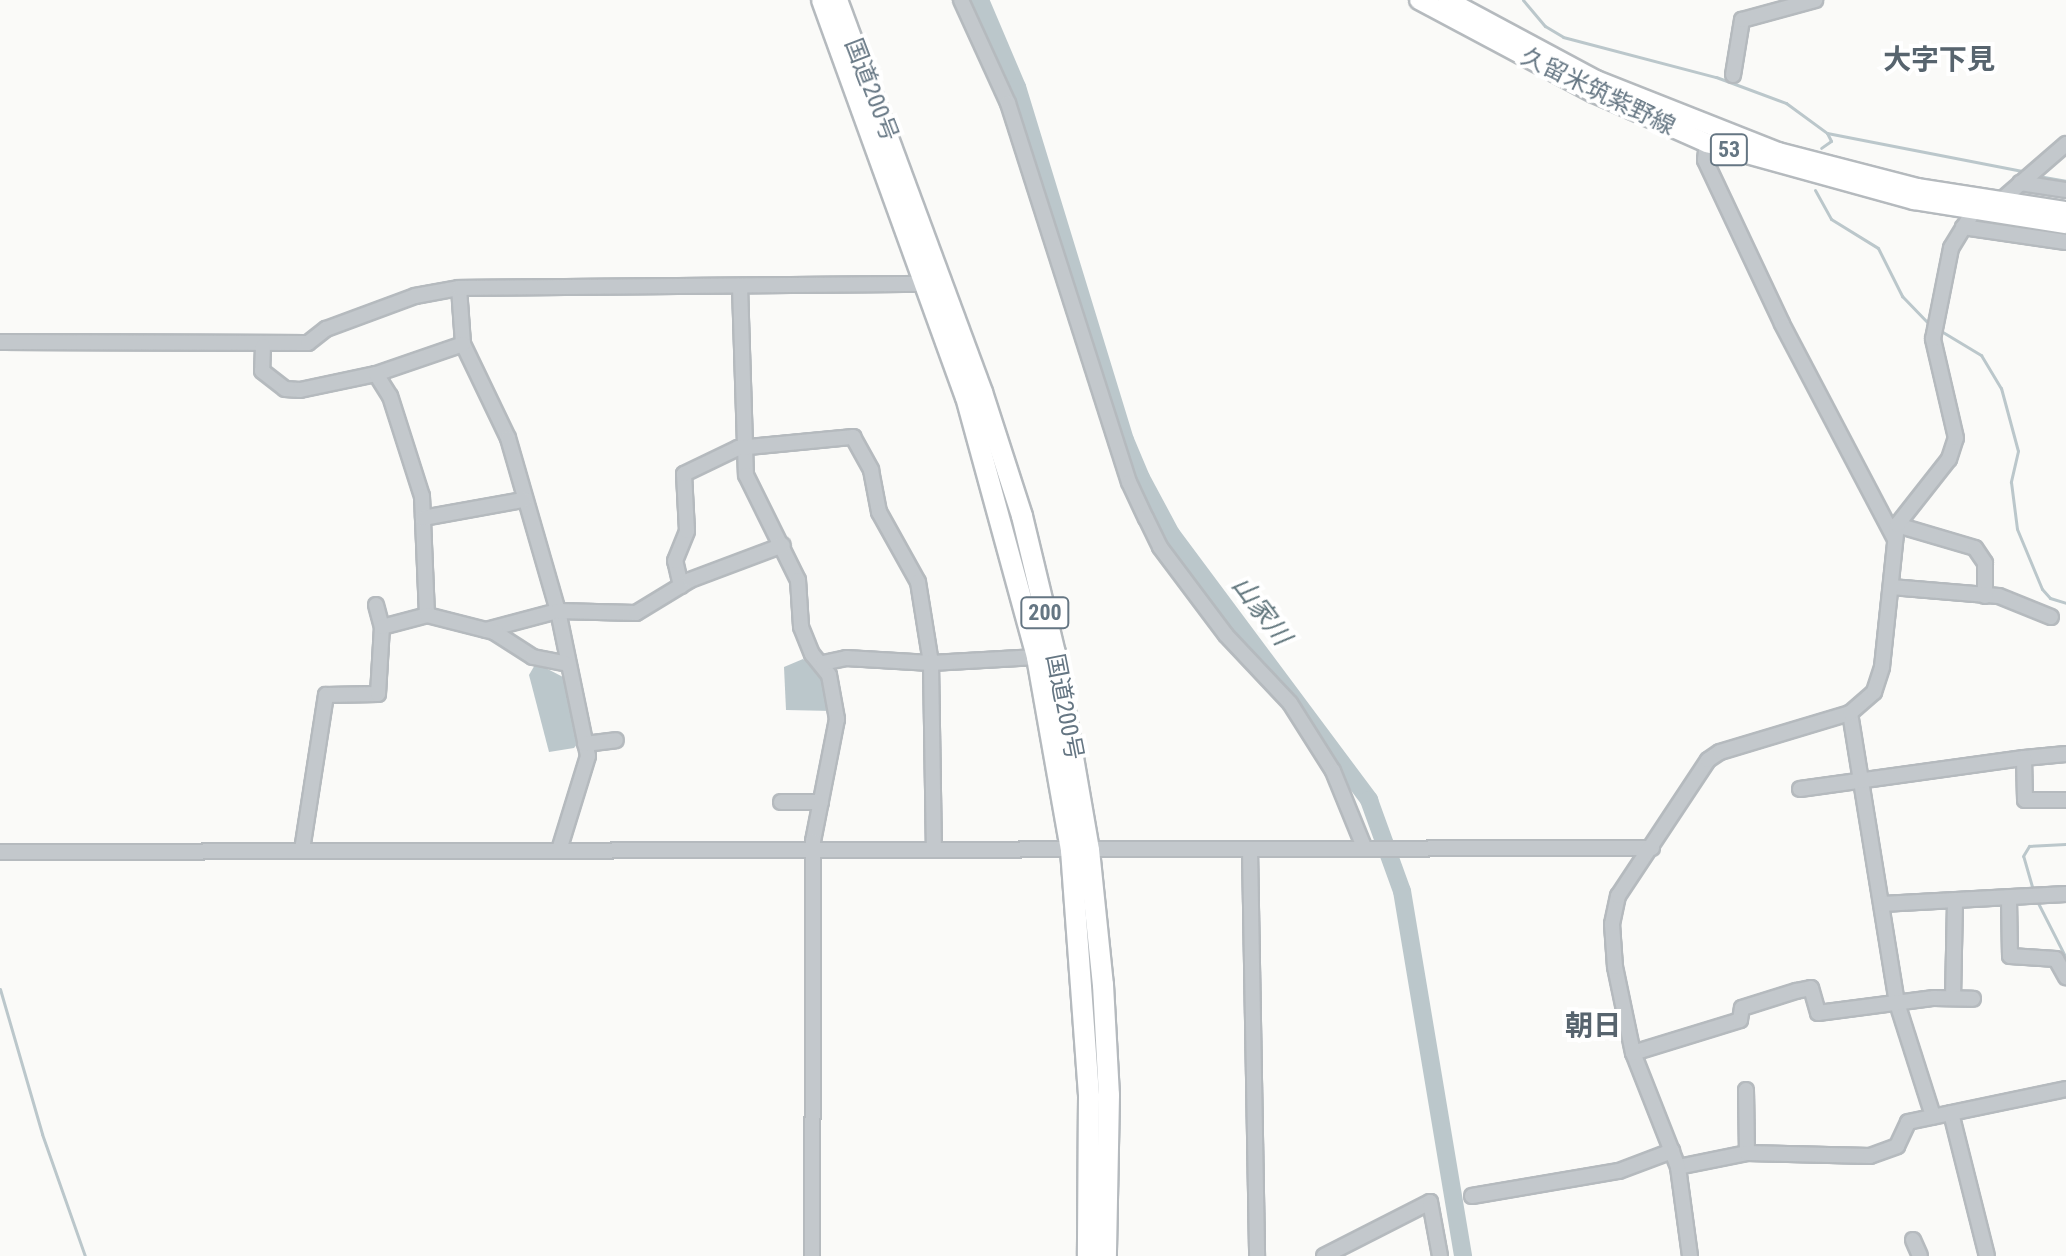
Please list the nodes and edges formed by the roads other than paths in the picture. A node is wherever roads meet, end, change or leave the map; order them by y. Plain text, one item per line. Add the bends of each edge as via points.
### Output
1 (822, 0) edge
2 (837, 0) edge
3 (961, 0) edge
4 (1419, 0) edge
5 (1447, 0) edge
6 (1815, 0) edge
7 (1733, 75) dead end
8 (1707, 143) junction
9 (2066, 144) edge
10 (2020, 183) junction
11 (2066, 190) edge
12 (1999, 202) junction
13 (2066, 211) edge
14 (1968, 220) junction
15 (2066, 224) edge
16 (2066, 242) edge
17 (925, 284) junction
18 (740, 286) junction
19 (459, 288) junction
20 (0, 342) edge
21 (463, 344) junction
22 (263, 346) junction
23 (376, 374) junction
24 (744, 447) junction
25 (523, 500) junction
26 (423, 518) junction
27 (1896, 532) junction
28 (783, 545) junction
29 (681, 586) junction
30 (1891, 587) junction
31 (1985, 596) junction
32 (376, 605) dead end
33 (558, 611) junction
34 (427, 615) junction
35 (2051, 617) dead end
36 (382, 627) junction
37 (486, 630) junction
38 (1037, 657) junction
39 (565, 663) junction
40 (823, 663) junction
41 (931, 663) junction
42 (1850, 713) junction
43 (616, 740) dead end
44 (585, 744) junction
45 (2066, 754) edge
46 (2024, 758) junction
47 (1863, 780) junction
48 (1800, 789) dead end
49 (2066, 800) edge
50 (781, 802) dead end
51 (821, 802) junction
52 (1364, 847) junction
53 (1652, 848) junction
54 (1250, 849) junction
55 (302, 850) junction
56 (559, 850) junction
57 (813, 850) junction
58 (934, 850) junction
59 (1080, 850) junction
60 (0, 852) edge
61 (2066, 894) edge
62 (2009, 899) junction
63 (1955, 901) junction
64 (1882, 904) junction
65 (2066, 977) edge
66 (1953, 998) junction
67 (1973, 999) dead end
68 (1897, 1003) junction
69 (1633, 1053) junction
70 (2066, 1089) edge
71 (1746, 1090) dead end
72 (1951, 1113) junction
73 (1933, 1116) junction
74 (1672, 1151) junction
75 (1747, 1153) junction
76 (1678, 1167) junction
77 (1472, 1196) dead end
78 (1913, 1240) dead end
79 (812, 1256) edge
80 (1088, 1256) edge
81 (1106, 1256) edge
82 (1257, 1256) edge
83 (1324, 1256) edge
84 (1440, 1256) edge
85 (1690, 1256) edge
86 (1920, 1256) edge
87 (1987, 1256) edge

1 - 17 highway, 国道200号 / 200
2 - 59 highway, 国道200号 / 200 via 943,278 1022,516 1055,653
3 - 52 street via 1008,103 1129,482 1146,518 1160,547 1226,635 1290,703 1333,771
4 - 8 main road, 久留米筑紫野線 / 53 via 1582,87
5 - 12 main road, 久留米筑紫野線 / 53 via 1596,80 1712,130 1860,174
6 - 7 street via 1742,20
8 - 14 main road, 久留米筑紫野線 / 53
8 - 27 street via 1705,160 1782,324
9 - 10 street
10 - 11 street
10 - 12 street
12 - 13 main road, 久留米筑紫野線 / 53
14 - 15 main road, 久留米筑紫野線 / 53
14 - 16 street
14 - 27 street via 1951,248 1933,339 1956,438 1949,459
17 - 18 street
17 - 38 highway, 国道200号 / 200 via 1002,517
18 - 19 street
18 - 24 street
19 - 21 street
19 - 22 street via 415,296 326,329 308,343
20 - 22 street
21 - 23 street
21 - 25 street via 508,438
22 - 23 street via 262,371 285,389
23 - 26 street via 390,396 416,468
24 - 28 street via 746,475
24 - 29 street via 684,474 687,531 675,561
24 - 41 street via 853,437 871,470 879,512 918,582
25 - 26 street
25 - 33 street
26 - 34 street
27 - 30 street
27 - 31 street via 1975,548 1985,563
28 - 29 street
28 - 40 street via 798,580 807,646
29 - 33 street via 636,613
30 - 31 street
30 - 42 street via 1874,692
31 - 35 street via 1999,596
32 - 36 street
33 - 37 street
33 - 39 street
34 - 36 street
34 - 37 street
36 - 55 street via 378,694 326,695
37 - 39 street via 533,657
38 - 41 street
38 - 59 highway, 国道200号 / 200
39 - 44 street
40 - 41 street via 846,658
40 - 51 street via 835,691 837,719
41 - 58 street
42 - 47 street
42 - 53 street via 1720,752 1698,771
43 - 44 street
44 - 56 street via 588,756
45 - 46 street
46 - 47 street
46 - 49 street via 2025,800
47 - 48 street
47 - 64 street
50 - 51 street
51 - 57 street
52 - 53 street
52 - 54 street
53 - 69 street via 1618,896 1612,924
54 - 59 street
54 - 82 street
55 - 56 street
55 - 60 street
56 - 57 street
57 - 58 street
57 - 79 street
58 - 59 street
59 - 80 highway, 国道200号 / 200 via 1089,1097
59 - 81 highway, 国道200号 / 200 via 1109,1095
61 - 62 street
62 - 63 street
62 - 65 street via 2010,956 2056,959
63 - 64 street
63 - 66 street
64 - 68 street
66 - 67 street
66 - 68 street
68 - 69 street via 1818,1013 1811,988 1742,1008 1740,1020
68 - 73 street
69 - 74 street
70 - 72 street
71 - 75 street
72 - 73 street
72 - 87 street
73 - 75 street via 1908,1122 1897,1146 1870,1156
74 - 76 street
74 - 77 street via 1619,1171
75 - 76 street
76 - 85 street
78 - 86 street
83 - 84 street via 1430,1202

